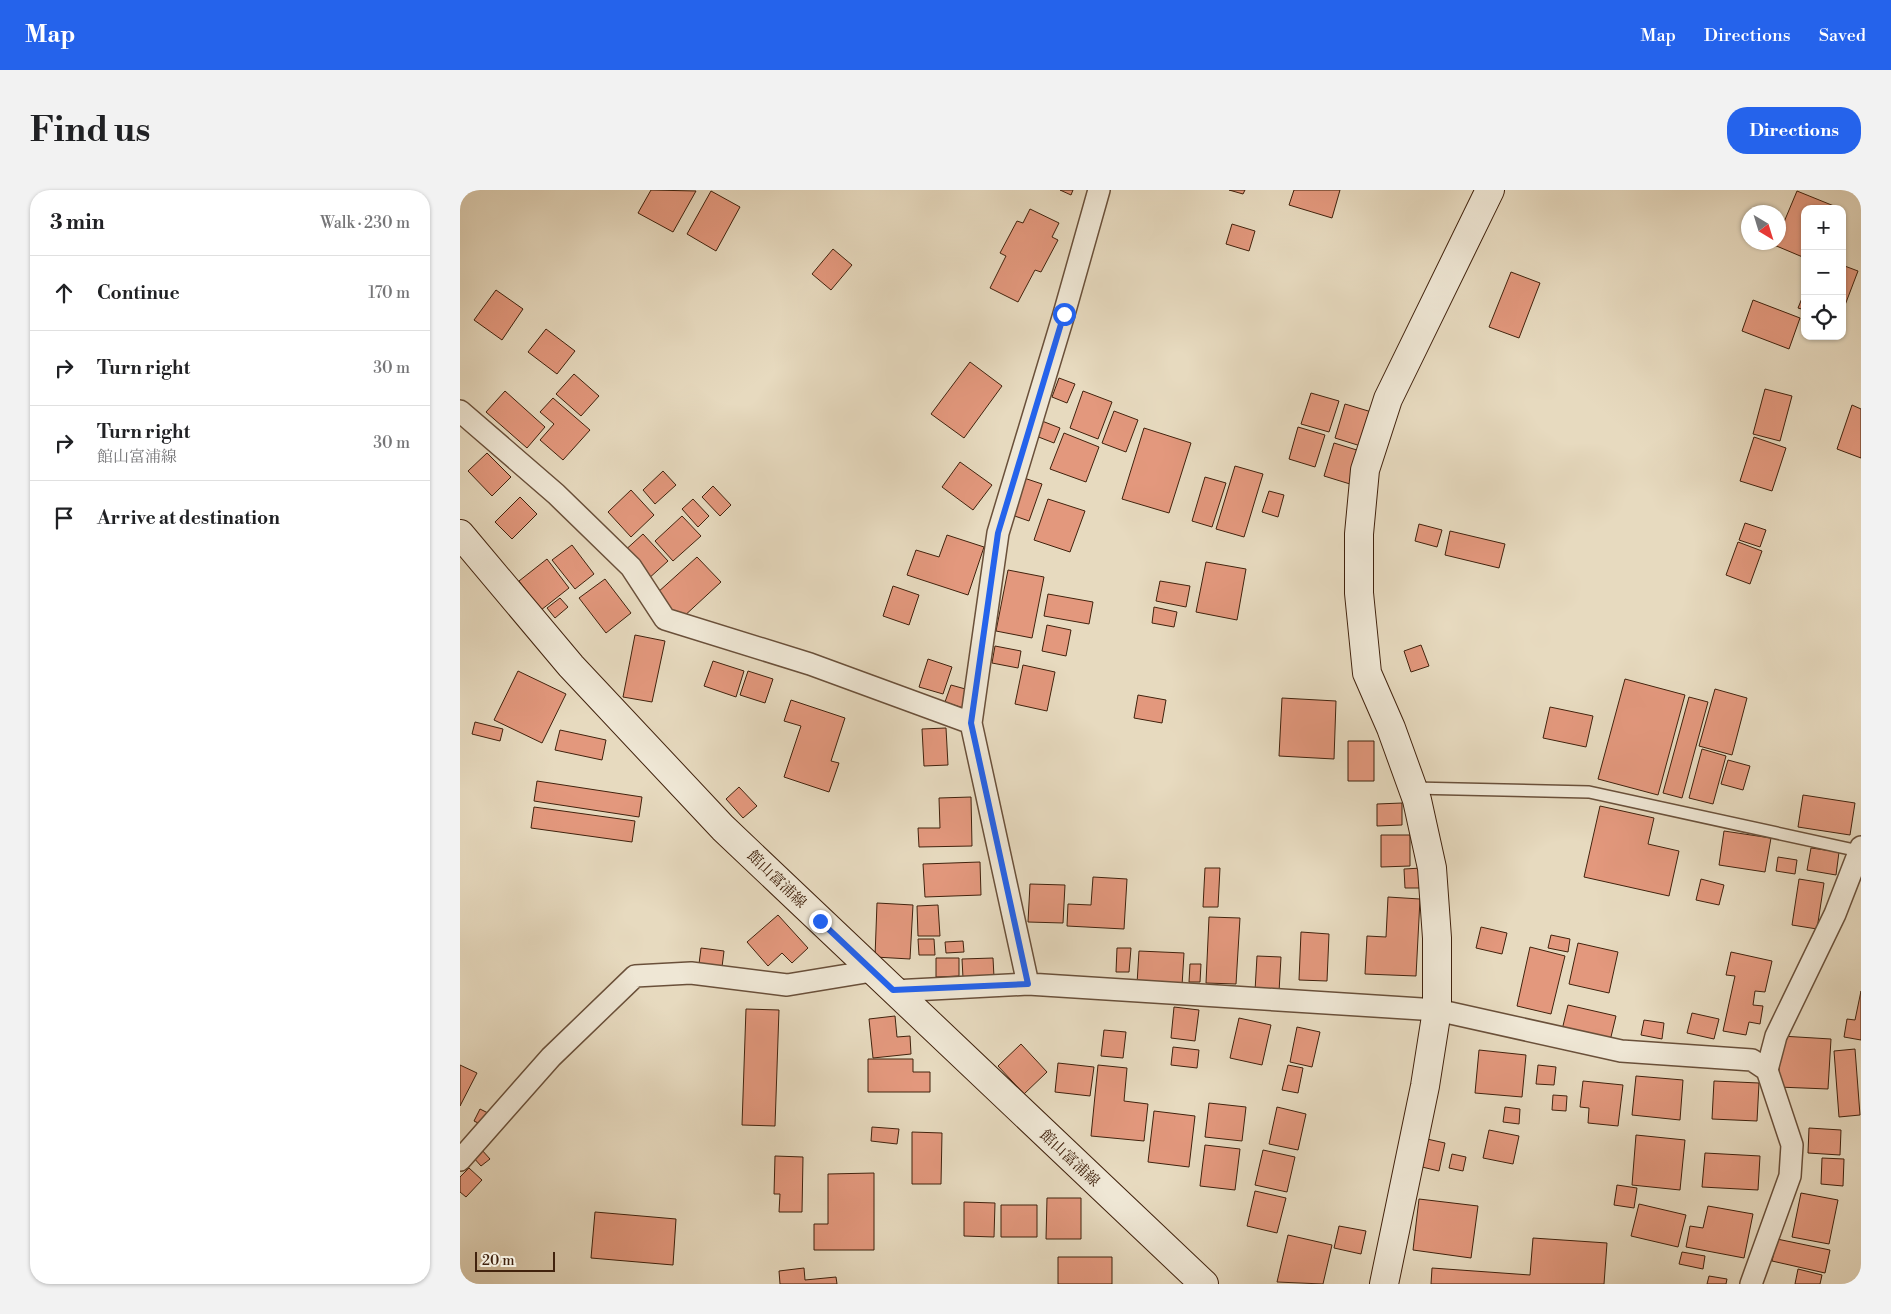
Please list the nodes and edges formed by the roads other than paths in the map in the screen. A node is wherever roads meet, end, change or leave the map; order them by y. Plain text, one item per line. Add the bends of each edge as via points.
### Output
1 (1098, 190) edge
2 (1490, 190) edge
3 (460, 411) edge
4 (460, 534) edge
5 (971, 723) junction
6 (1412, 788) junction
7 (1860, 850) edge
8 (872, 971) junction
9 (1028, 984) junction
10 (893, 990) junction
11 (1437, 1010) junction
12 (1767, 1070) junction
13 (460, 1160) edge
14 (1204, 1284) edge
15 (1384, 1284) edge
16 (1751, 1284) edge

1 - 5 street via 998,533
2 - 6 street via 1388,399 1365,470 1359,534 1359,593 1366,673 1391,728
3 - 5 street via 556,494 631,567 665,619 810,664
4 - 8 street, 館山富浦線 via 571,666 723,828
5 - 9 street
6 - 7 lane via 1589,792
6 - 11 street via 1432,868 1437,938
7 - 12 street via 1835,914 1776,1036
8 - 10 street, 館山富浦線
8 - 13 street via 786,985 691,973 635,976 551,1057
9 - 10 street
9 - 11 street
10 - 14 street, 館山富浦線
11 - 12 street via 1621,1051 1752,1060
11 - 15 street via 1425,1086
12 - 16 street via 1792,1145 1790,1176

